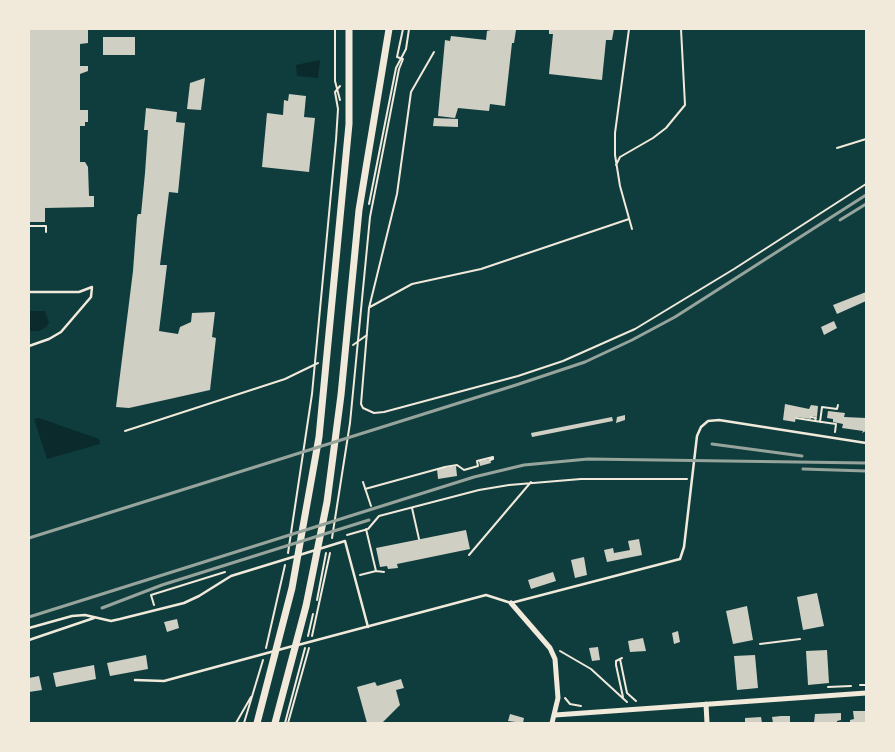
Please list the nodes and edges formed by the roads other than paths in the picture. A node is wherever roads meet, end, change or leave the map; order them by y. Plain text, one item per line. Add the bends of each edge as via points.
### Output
1 (349, 29) edge
2 (389, 29) edge
3 (29, 292) edge
4 (29, 346) edge
5 (866, 443) edge
6 (511, 603) junction
7 (94, 618) junction
8 (368, 627) junction
9 (29, 628) edge
10 (29, 640) edge
11 (135, 680) dead end
12 (866, 693) edge
13 (706, 704) junction
14 (555, 715) junction
15 (257, 723) edge
16 (276, 723) edge
17 (552, 723) edge
18 (707, 723) edge

1 - 15 main road via 350,106 322,411 309,502 284,626
2 - 16 main road via 365,165 327,502 306,606
3 - 4 lane via 79,292 92,287 91,297 61,332
5 - 6 lane via 719,420 708,421 697,436 680,560
6 - 8 lane via 486,595
6 - 14 street via 550,648 558,676
7 - 8 lane via 111,621 184,603 231,576 345,541
7 - 9 lane via 72,616
7 - 10 lane
8 - 11 lane via 164,681
12 - 13 street
13 - 14 street
13 - 18 street
14 - 17 street

